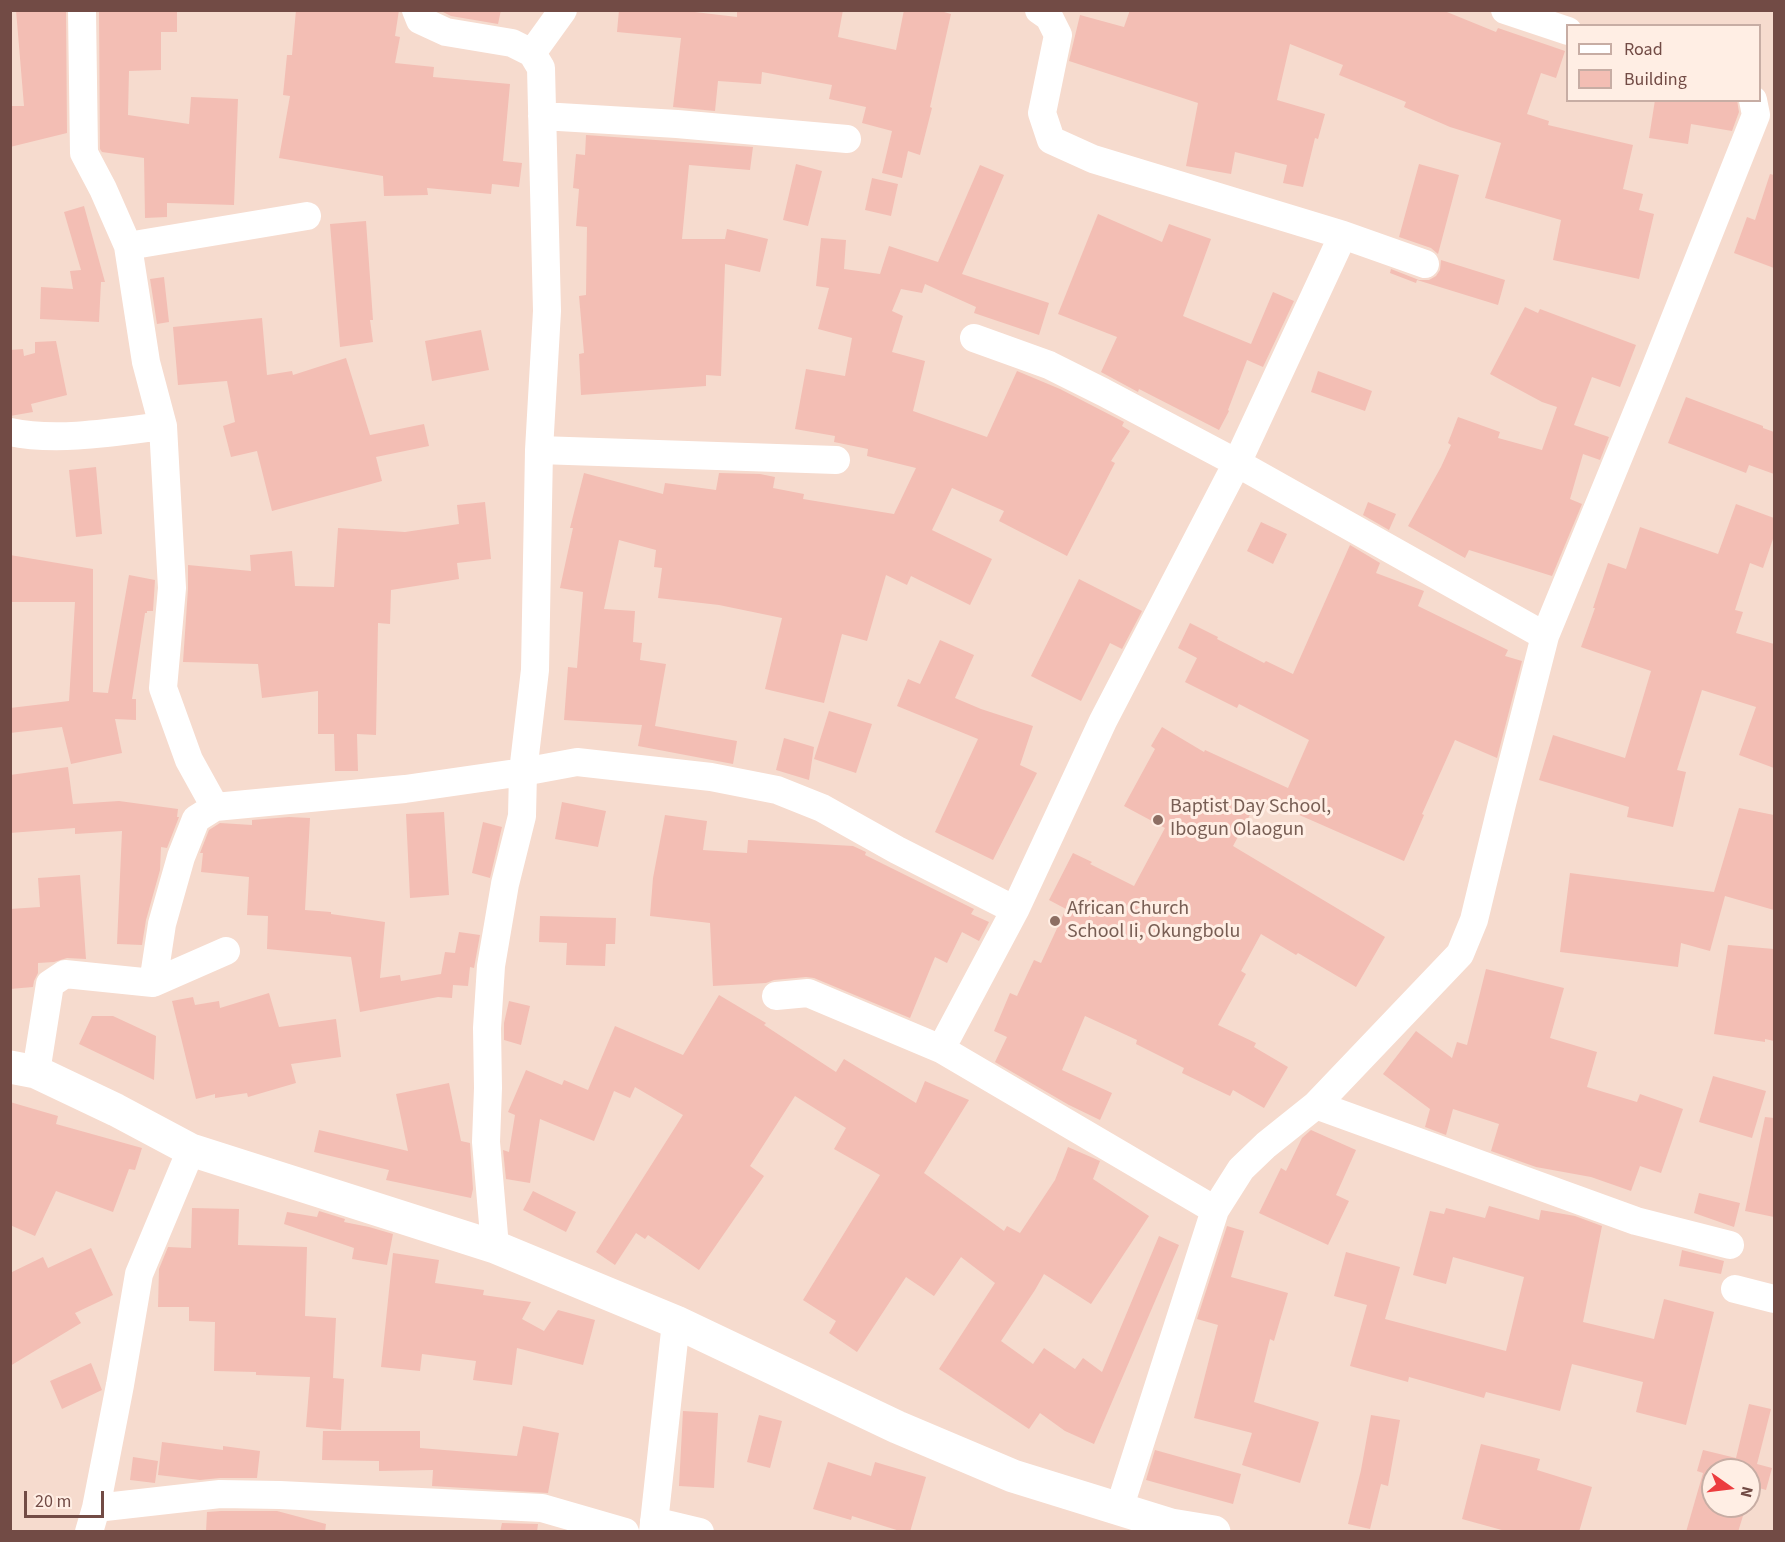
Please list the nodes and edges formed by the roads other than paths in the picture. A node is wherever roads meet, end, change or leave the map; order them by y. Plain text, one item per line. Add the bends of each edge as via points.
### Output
1 (82, 10) edge
2 (416, 10) edge
3 (563, 10) edge
4 (1039, 10) edge
5 (1505, 10) edge
6 (1566, 30) edge
7 (532, 53) junction
8 (1753, 102) edge
9 (543, 116) junction
10 (847, 139) dead end
11 (307, 216) dead end
12 (1343, 235) junction
13 (128, 246) junction
14 (1425, 264) dead end
15 (974, 338) dead end
16 (163, 426) junction
17 (10, 432) edge
18 (539, 450) junction
19 (836, 460) dead end
20 (1237, 463) junction
21 (1545, 636) junction
22 (523, 772) junction
23 (215, 807) junction
24 (1015, 910) junction
25 (226, 951) dead end
26 (153, 982) junction
27 (776, 996) dead end
28 (941, 1049) junction
29 (23, 1069) edge
30 (1316, 1105) junction
31 (191, 1150) junction
32 (1215, 1210) junction
33 (1730, 1245) dead end
34 (495, 1247) junction
35 (1735, 1288) dead end
36 (1774, 1299) edge
37 (675, 1322) junction
38 (1119, 1509) junction
39 (92, 1520) edge
40 (654, 1526) edge
41 (1169, 1528) edge
42 (625, 1532) edge
43 (700, 1532) edge
44 (1214, 1532) edge

1 - 13 street via 84,153
2 - 7 street via 420,20 446,32 512,43
3 - 7 street
4 - 12 street via 1058,35 1042,113 1052,140 1093,159
5 - 6 street
7 - 9 street via 541,69
8 - 21 street via 1756,115
9 - 10 street
9 - 18 street via 547,311
11 - 13 street
12 - 14 street
12 - 20 street
13 - 16 street via 146,362
15 - 20 street via 1049,365
16 - 17 street via 96,435 26,436
16 - 23 street via 172,588 163,688 189,760
18 - 19 street
18 - 22 street via 535,670
20 - 21 street
20 - 24 street via 1103,721
21 - 30 street via 1474,920 1460,954
22 - 23 street via 405,789
22 - 24 street via 577,762 711,777 777,790 822,808
22 - 34 street via 522,816 491,966 487,1029 486,1142
23 - 26 street via 196,819 181,857 162,924
24 - 28 street
25 - 26 street
26 - 29 street via 65,974 50,984
27 - 28 street via 808,993
28 - 32 street
29 - 31 main road via 116,1110
30 - 32 street via 1241,1169
30 - 33 street via 1636,1221
31 - 34 main road
31 - 39 street via 139,1274
32 - 38 street
34 - 37 main road
35 - 36 street
37 - 38 main road via 1012,1476
37 - 40 street
38 - 41 main road
39 - 42 street via 220,1494 280,1495 542,1508
40 - 43 street
41 - 44 main road

